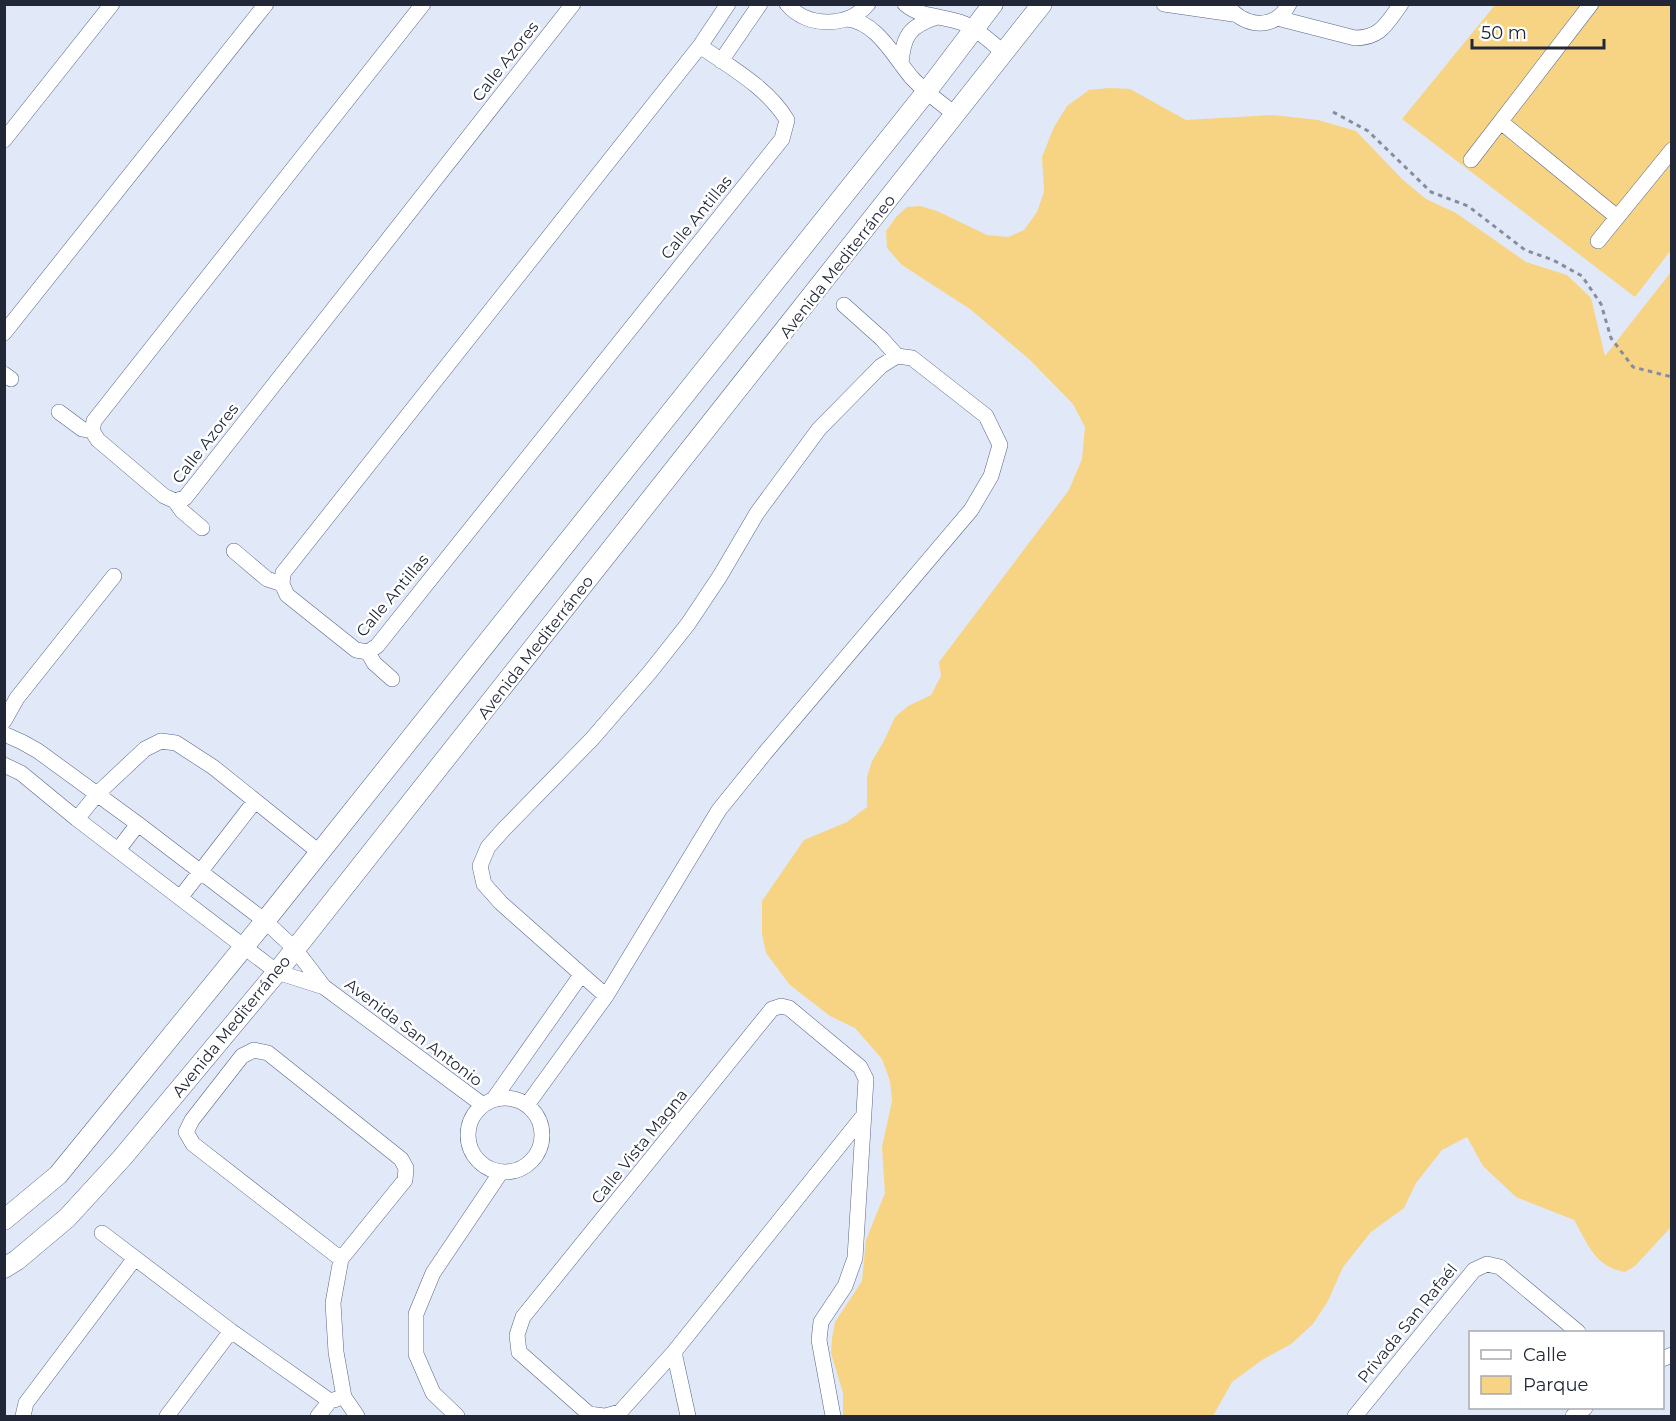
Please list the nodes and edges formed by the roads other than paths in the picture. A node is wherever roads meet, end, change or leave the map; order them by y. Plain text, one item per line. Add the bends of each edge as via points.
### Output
1 (112, 4) edge
2 (266, 4) edge
3 (423, 4) edge
4 (573, 4) edge
5 (728, 4) edge
6 (760, 4) edge
7 (787, 4) edge
8 (868, 4) edge
9 (905, 4) edge
10 (993, 4) edge
11 (1042, 4) edge
12 (1164, 4) edge
13 (1289, 4) edge
14 (1401, 4) edge
15 (1591, 4) edge
16 (1229, 9) edge
17 (937, 17) junction
18 (1277, 18) junction
19 (847, 19) junction
20 (974, 28) junction
21 (700, 46) junction
22 (1004, 53) junction
23 (721, 61) junction
24 (901, 64) junction
25 (927, 91) junction
26 (956, 115) junction
27 (1501, 122) junction
28 (4, 140) edge
29 (1671, 150) edge
30 (1471, 160) dead end
31 (1617, 217) junction
32 (1598, 241) dead end
33 (844, 305) dead end
34 (4, 333) edge
35 (897, 356) junction
36 (59, 412) dead end
37 (92, 431) junction
38 (175, 501) junction
39 (202, 528) dead end
40 (234, 551) dead end
41 (114, 576) dead end
42 (282, 584) junction
43 (368, 652) junction
44 (392, 679) dead end
45 (4, 721) edge
46 (4, 734) edge
47 (4, 765) edge
48 (97, 794) junction
49 (255, 801) junction
50 (77, 819) junction
51 (138, 824) junction
52 (118, 850) junction
53 (320, 852) junction
54 (201, 872) junction
55 (180, 898) junction
56 (265, 921) junction
57 (244, 946) junction
58 (295, 949) junction
59 (278, 972) junction
60 (580, 975) junction
61 (324, 987) junction
62 (606, 996) junction
63 (488, 1102) junction
64 (527, 1105) junction
65 (864, 1115) junction
66 (501, 1172) junction
67 (4, 1220) edge
68 (102, 1233) dead end
69 (135, 1258) junction
70 (341, 1260) junction
71 (4, 1268) edge
72 (231, 1331) junction
73 (1577, 1331) edge
74 (674, 1352) junction
75 (337, 1399) junction
76 (23, 1416) edge
77 (167, 1416) edge
78 (318, 1416) edge
79 (357, 1416) edge
80 (457, 1416) edge
81 (604, 1416) edge
82 (688, 1416) edge
83 (833, 1416) edge
84 (1355, 1416) edge

1 - 28 street
2 - 34 street
3 - 37 street via 94,421
4 - 38 street, Calle Azores via 185,498
5 - 21 street
6 - 23 street
7 - 19 street via 811,20
8 - 19 street
9 - 17 street
10 - 20 street
11 - 22 street, Avenida Mediterráneo
12 - 16 street
13 - 18 street
14 - 18 street via 1381,30 1368,38
15 - 27 street
16 - 18 street via 1243,20 1255,23
17 - 20 street
17 - 24 street via 910,31
19 - 24 street via 868,27
20 - 22 street
20 - 25 street
21 - 23 street, Calle Antillas
21 - 42 street via 283,573
22 - 26 street, Avenida Mediterráneo
23 - 43 street, Calle Antillas via 778,105 787,120 782,139 377,646
24 - 25 street
25 - 26 street
25 - 53 street
26 - 58 street, Avenida Mediterráneo
27 - 30 street
27 - 31 street
29 - 31 street
31 - 32 street
33 - 35 street
35 - 60 street via 881,366 819,429 757,513 720,576 657,664 592,739 488,847 480,866 484,884
35 - 62 street via 912,358 986,416 1000,445 991,476 971,510 719,810
36 - 37 street, Calle Azores via 82,429
37 - 38 street, Calle Azores via 164,496
38 - 39 street
40 - 42 street via 267,579
41 - 45 street via 17,698
42 - 43 street, Calle Antillas via 287,595 356,650
43 - 44 street
46 - 48 street, Avenida San Antonio via 38,751
47 - 50 street, Avenida San Antonio via 21,773
48 - 49 street via 145,749 161,741 176,743
48 - 50 street
48 - 51 street, Avenida San Antonio
49 - 53 street
49 - 54 street
50 - 52 street, Avenida San Antonio
51 - 52 street
51 - 54 street, Avenida San Antonio
52 - 55 street, Avenida San Antonio
53 - 56 street
54 - 55 street
54 - 56 street, Avenida San Antonio
55 - 57 street, Avenida San Antonio
56 - 57 street
56 - 58 street, Avenida San Antonio
57 - 59 street, Avenida San Antonio
57 - 67 street via 58,1175
58 - 59 street, Avenida Mediterráneo
58 - 61 street, Avenida San Antonio
59 - 61 street, Avenida San Antonio
59 - 71 street, Avenida Mediterráneo via 67,1218
60 - 62 street
60 - 63 street
61 - 63 street, Avenida San Antonio
62 - 64 street
63 - 64 street via 505,1098
63 - 66 street via 470,1123 469,1145 481,1164
64 - 66 street via 542,1129 540,1148 529,1164
65 - 74 street, Calle Vista Magna
65 - 81 street, Calle Vista Magna via 866,1079 860,1067 789,1008 772,1009 523,1317 517,1335 519,1352 590,1414
65 - 83 street, Calle Vista Magna via 855,1258 845,1286 821,1322 819,1340
66 - 80 street via 433,1273 416,1314 416,1354 433,1393
68 - 69 street
69 - 72 street
69 - 76 street via 26,1403
70 - 70 street via 405,1180 406,1168 401,1159 268,1053 254,1050 242,1056 186,1132 192,1144
70 - 75 street via 333,1303
72 - 75 street
72 - 77 street
73 - 84 street, Privada San Rafaél via 1500,1267 1487,1264 1473,1270
74 - 81 street, Calle Vista Magna via 620,1412
74 - 82 street
75 - 78 street
75 - 79 street

